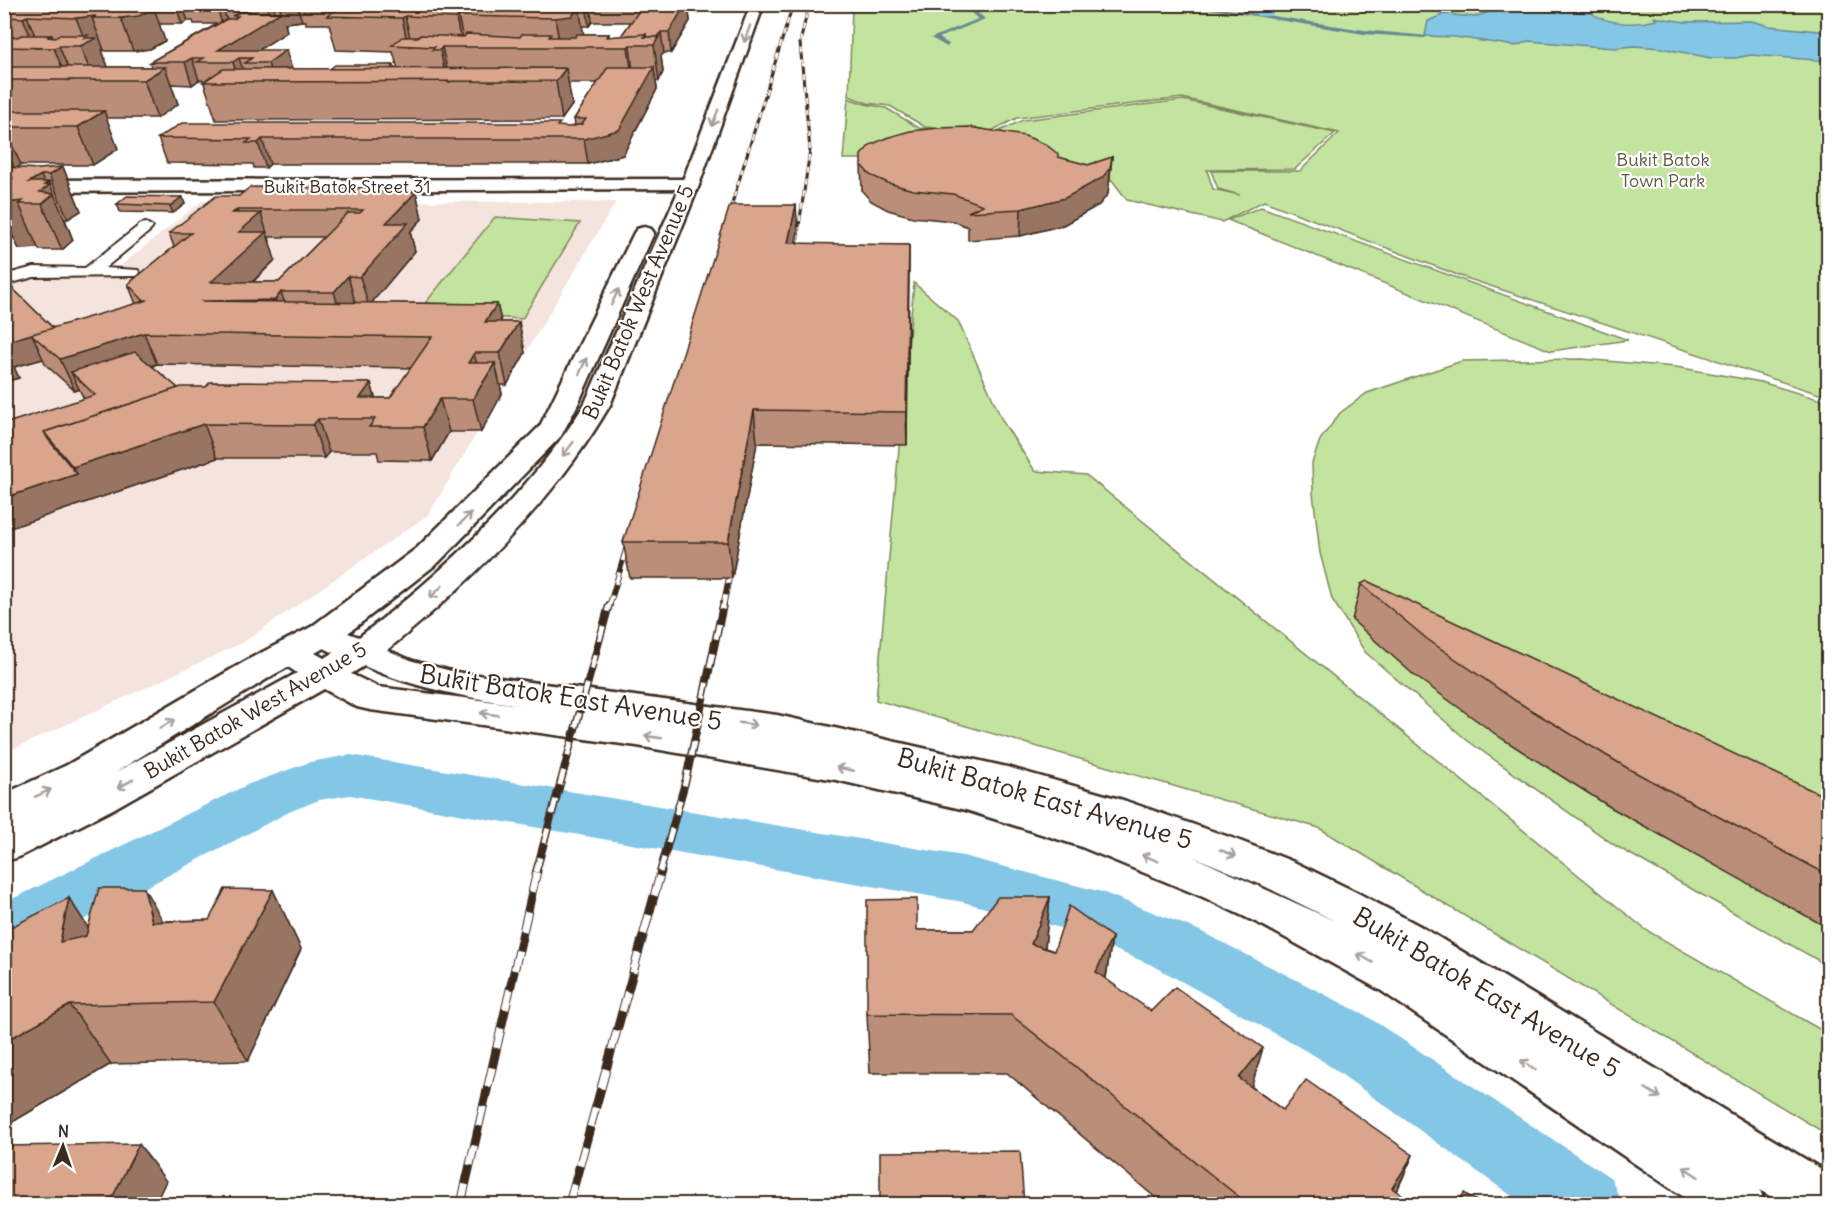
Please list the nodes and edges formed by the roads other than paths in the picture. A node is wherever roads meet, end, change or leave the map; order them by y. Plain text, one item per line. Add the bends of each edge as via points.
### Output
1 (758, 4) edge
2 (676, 181) junction
3 (4, 186) edge
4 (146, 227) dead end
5 (90, 272) junction
6 (132, 273) dead end
7 (4, 280) edge
8 (323, 635) junction
9 (291, 653) junction
10 (362, 653) junction
11 (323, 674) junction
12 (4, 811) edge
13 (4, 846) edge
14 (1828, 1203) edge
15 (1739, 1204) edge

1 -> 2 street, Bukit Batok West Avenue 5
2 - 3 street, Bukit Batok Street 31
8 -> 2 street, Bukit Batok West Avenue 5 via 428,555 551,430 654,210
2 -> 10 street, Bukit Batok West Avenue 5 via 597,405 579,435 544,481 429,599
4 - 5 lane
5 - 6 lane
5 - 7 lane via 34,272
8 - 9 street, Bukit Batok West Avenue 5
8 - 10 street, Bukit Batok East Avenue 5
9 - 11 street, Bukit Batok East Avenue 5
12 -> 9 street, Bukit Batok West Avenue 5 via 81,775
10 - 11 street, Bukit Batok West Avenue 5
10 -> 14 street, Bukit Batok East Avenue 5 via 455,684 777,728 908,757 1109,811 1217,849 1331,899 1404,939
11 -> 13 street, Bukit Batok West Avenue 5 via 99,799
15 -> 11 street, Bukit Batok East Avenue 5 via 1396,976 1223,886 1138,853 1018,811 903,780 731,748 370,698

